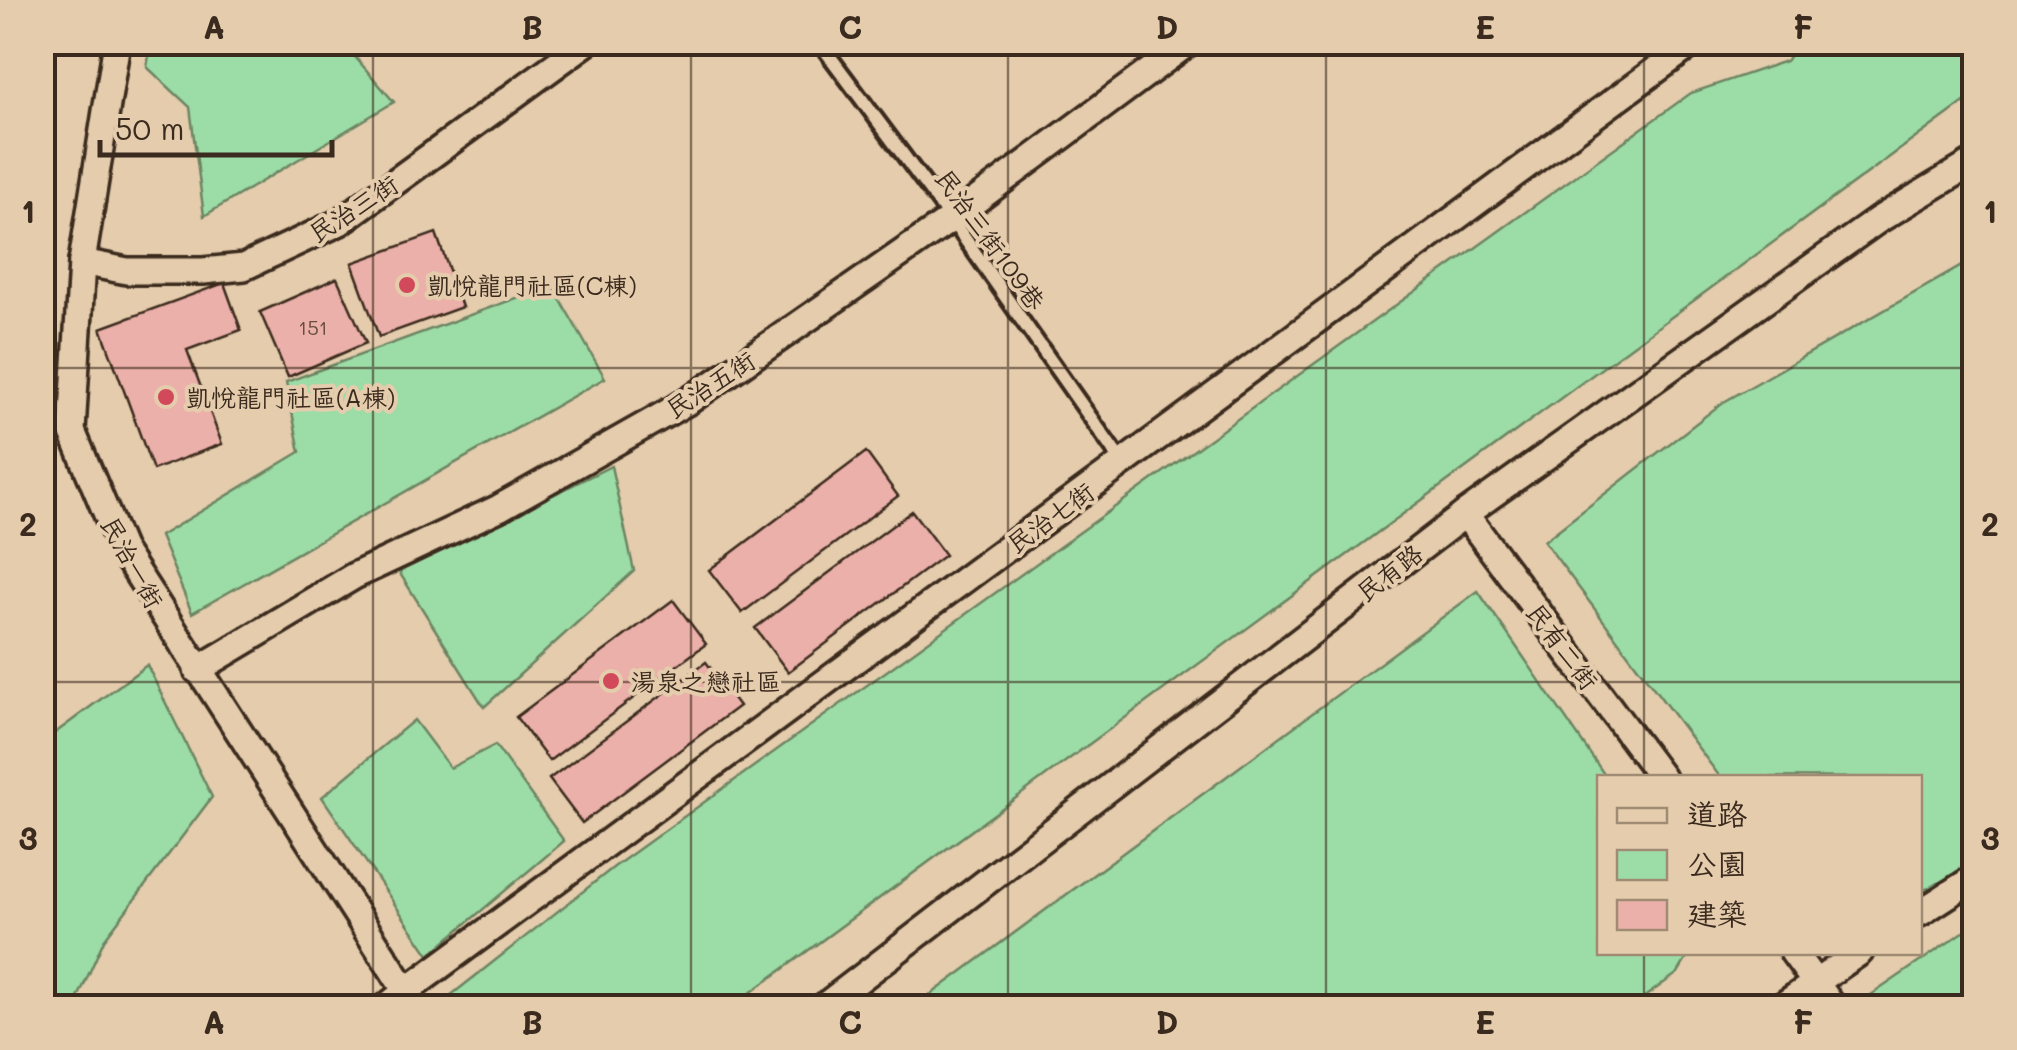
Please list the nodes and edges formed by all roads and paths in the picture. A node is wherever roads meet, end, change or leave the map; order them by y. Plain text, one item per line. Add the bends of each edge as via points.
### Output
1 (117, 42) edge
2 (588, 42) edge
3 (818, 42) edge
4 (1190, 42) edge
5 (1694, 42) edge
6 (1974, 162) edge
7 (950, 219) junction
8 (82, 262) junction
9 (1123, 464) junction
10 (1465, 514) junction
11 (197, 670) junction
12 (1660, 775) edge
13 (1974, 878) edge
14 (1922, 912) edge
15 (1795, 955) edge
16 (1856, 955) edge
17 (1816, 982) junction
18 (406, 992) junction
19 (385, 1008) edge
20 (822, 1008) edge
21 (1779, 1008) edge
22 (1834, 1008) edge

1 - 8 street, 民治一街
2 - 8 street, 民治三街 via 340,222 244,267 127,271
3 - 7 lane, 民治三街109巷
4 - 7 street, 民治五街
5 - 9 street, 民治七街
6 - 10 street, 民有路 via 1878,220
7 - 9 lane, 民治三街109巷
7 - 11 street, 民治五街 via 690,400 499,508 354,576
8 - 11 street, 民治一街 via 72,430 122,550
9 - 18 street, 民治七街
10 - 12 street, 民有二街
10 - 20 street, 民有路
11 - 18 street, 民治一街
13 - 14 street
15 - 17 street
16 - 17 street
17 - 21 street
17 - 22 street
18 - 19 street

